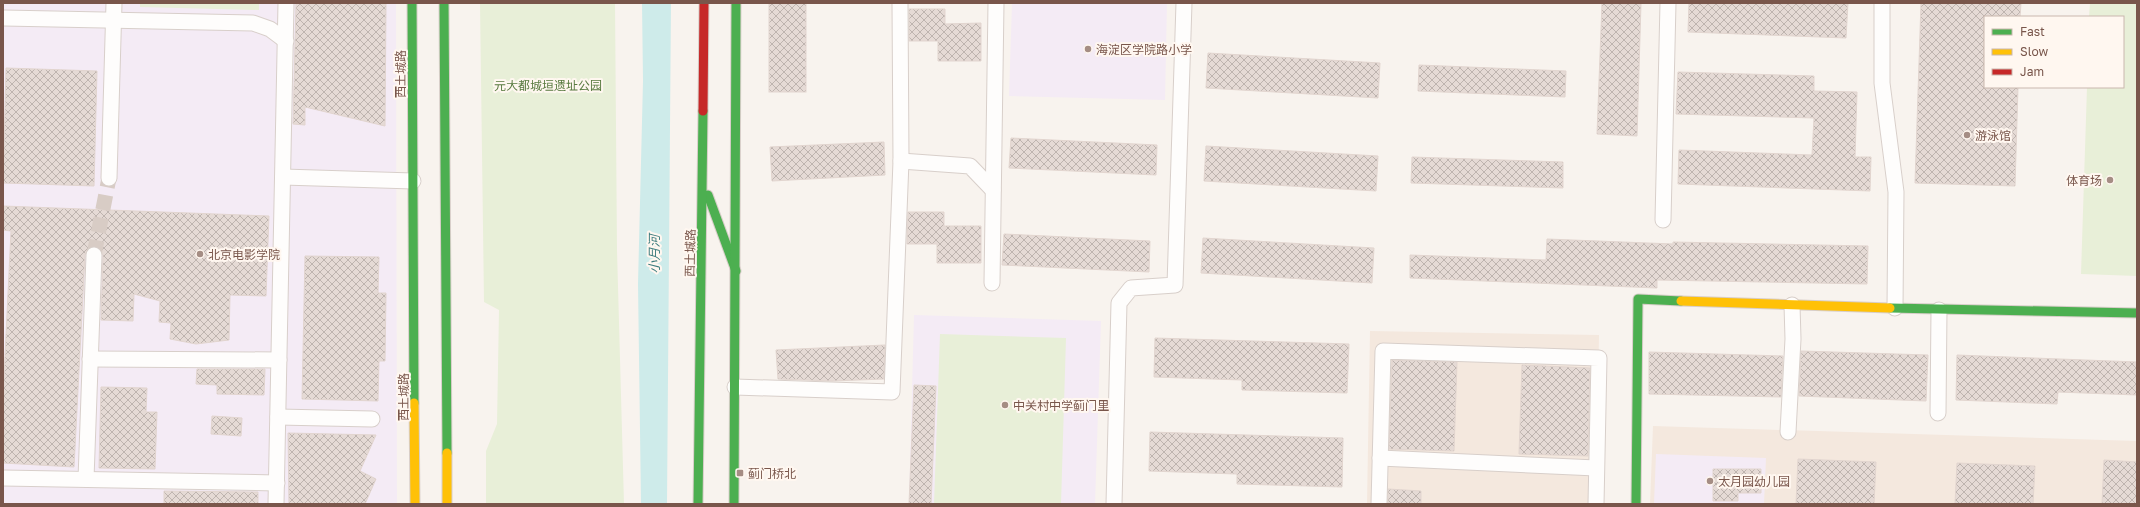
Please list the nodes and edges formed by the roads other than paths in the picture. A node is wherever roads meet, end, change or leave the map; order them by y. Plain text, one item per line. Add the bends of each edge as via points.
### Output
1 (114, 3) edge
2 (286, 3) edge
3 (412, 3) edge
4 (444, 3) edge
5 (704, 3) edge
6 (736, 3) edge
7 (900, 3) edge
8 (996, 3) edge
9 (1184, 3) edge
10 (1668, 3) edge
11 (1882, 3) edge
12 (4, 18) dead end
13 (113, 20) junction
14 (286, 41) junction
15 (901, 162) junction
16 (283, 177) junction
17 (109, 178) tunnel mouth
18 (413, 181) junction
19 (703, 183) junction
20 (993, 190) junction
21 (1663, 220) dead end
22 (94, 255) tunnel mouth
23 (736, 271) junction
24 (992, 283) dead end
25 (1792, 305) junction
26 (1894, 308) junction
27 (1939, 310) junction
28 (2137, 314) edge
29 (90, 359) junction
30 (279, 360) junction
31 (735, 387) junction
32 (1938, 413) dead end
33 (278, 416) junction
34 (372, 419) dead end
35 (1788, 432) dead end
36 (1380, 458) junction
37 (1596, 468) junction
38 (3, 478) edge
39 (86, 479) junction
40 (277, 483) junction
41 (276, 504) edge
42 (415, 504) edge
43 (447, 504) edge
44 (698, 504) edge
45 (734, 504) edge
46 (1114, 504) edge
47 (1379, 504) edge
48 (1596, 504) edge
49 (1636, 504) edge

1 - 13 street
2 - 14 street
3 - 18 main road, 西土城路
4 - 43 main road
5 - 19 main road, 西土城路
6 - 23 main road
7 - 15 street
8 - 20 street
9 - 46 street via 1175,285 1131,288 1119,302
10 - 21 street
11 - 26 street via 1882,83 1896,192
12 - 13 street
13 - 14 street via 253,23 270,29
13 - 17 street
14 - 16 street
15 - 20 street via 970,166
15 - 31 street via 892,392
16 - 18 street
16 - 30 street
18 - 42 main road, 西土城路
19 - 23 main road
19 - 44 main road, 西土城路
20 - 24 street
22 - 29 street
23 - 31 main road
25 - 26 main road
25 - 35 street via 1793,339
25 - 49 main road via 1638,299
26 - 27 main road
27 - 28 main road
27 - 32 street
29 - 30 street
29 - 39 street
30 - 33 street
31 - 45 main road
33 - 34 street
33 - 40 street
36 - 37 street
36 - 37 street via 1383,350 1598,358
36 - 47 street
37 - 48 street
38 - 39 street
39 - 40 street
40 - 41 street

